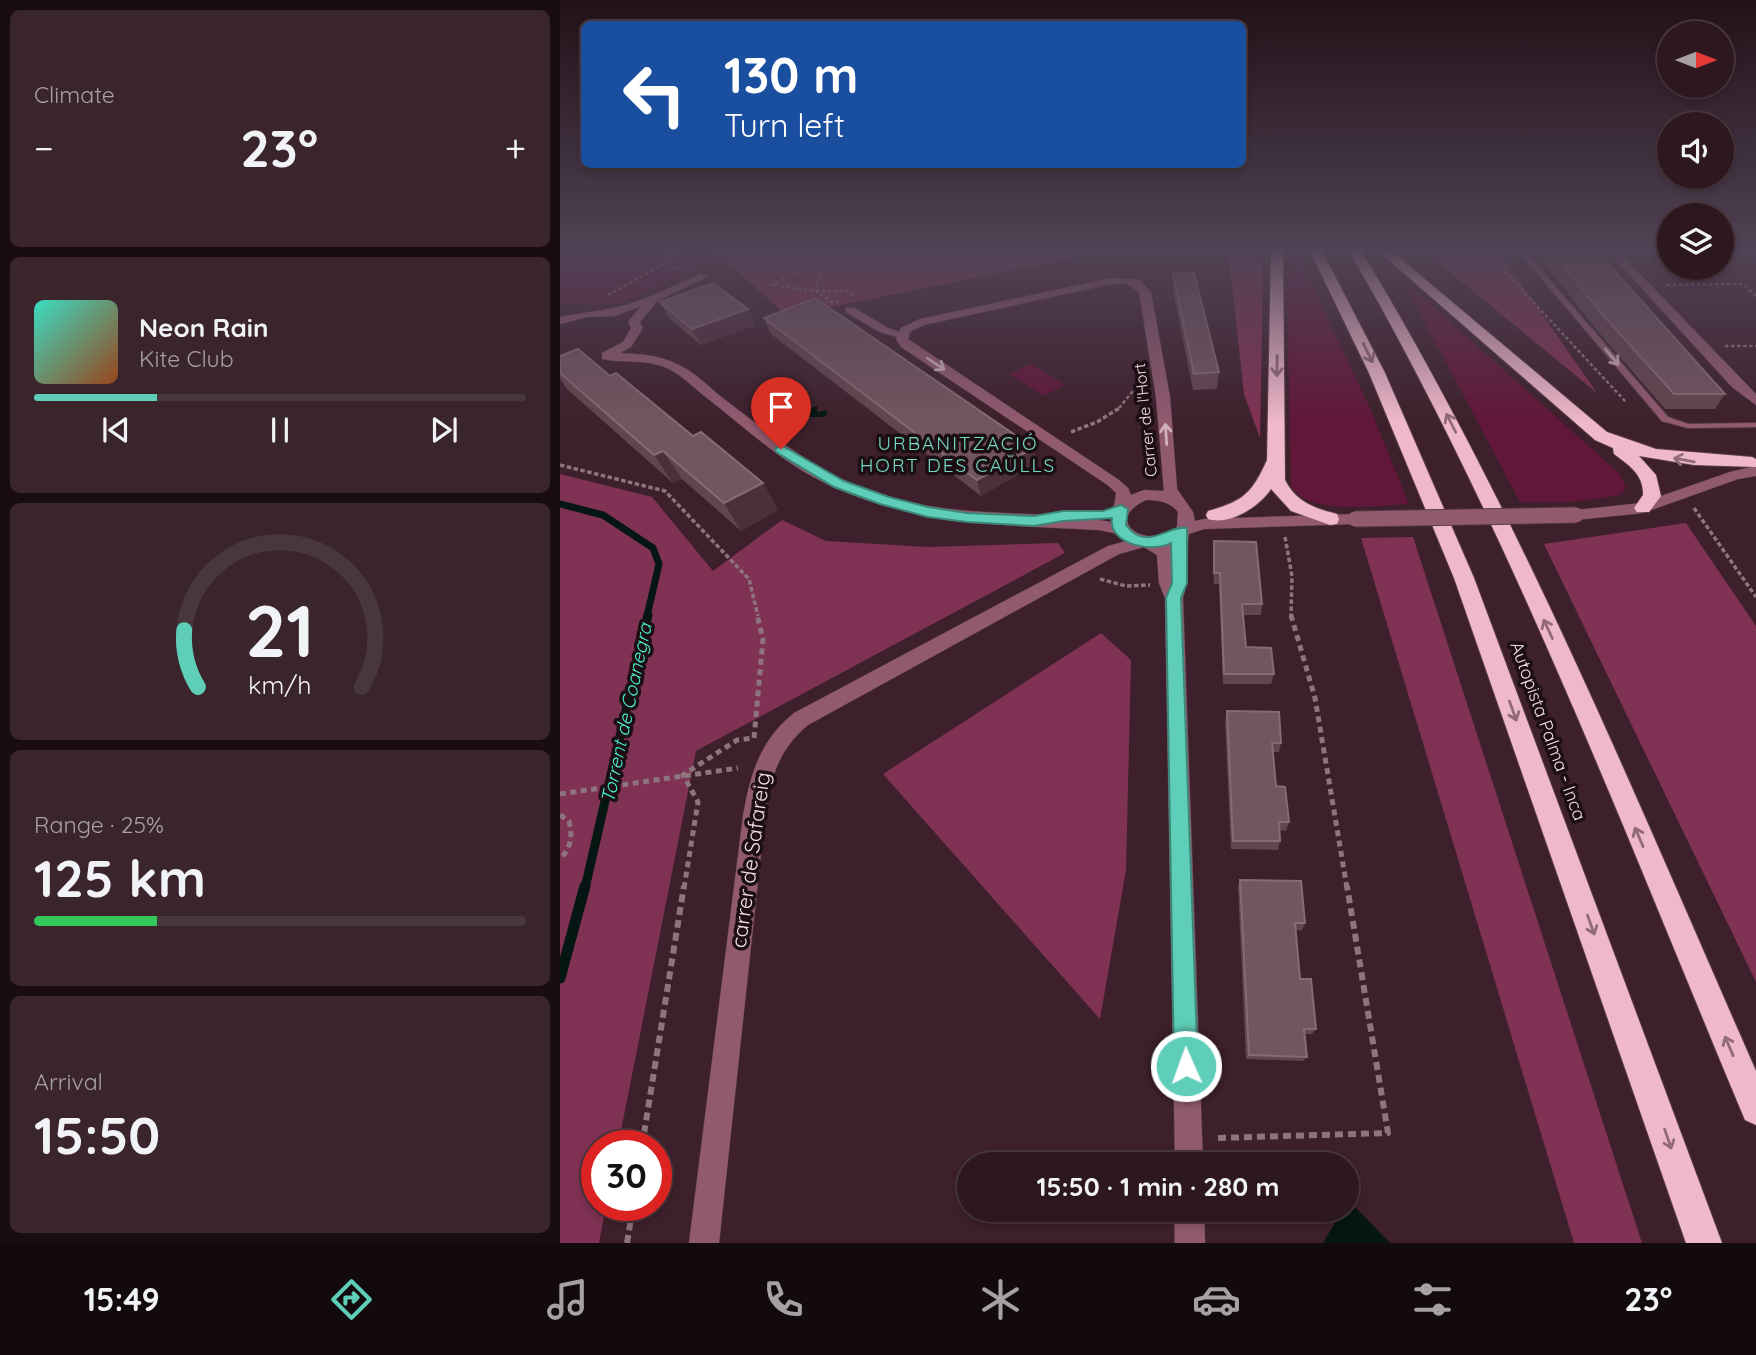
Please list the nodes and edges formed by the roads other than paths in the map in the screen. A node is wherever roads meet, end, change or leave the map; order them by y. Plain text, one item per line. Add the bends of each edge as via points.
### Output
1 (626, 307) edge
2 (646, 307) edge
3 (849, 307) edge
4 (989, 307) edge
5 (1148, 307) edge
6 (1276, 307) edge
7 (1344, 307) edge
8 (1387, 307) edge
9 (1449, 307) edge
10 (1569, 307) edge
11 (1668, 307) edge
12 (560, 309) edge
13 (606, 313) junction
14 (586, 314) junction
15 (560, 321) edge
16 (634, 322) junction
17 (902, 335) junction
18 (633, 337) junction
19 (675, 367) junction
20 (1737, 384) junction
21 (1756, 401) edge
22 (1756, 415) edge
23 (1756, 425) edge
24 (1601, 436) junction
25 (1275, 460) junction
26 (1755, 465) edge
27 (1179, 503) junction
28 (1122, 508) junction
29 (1643, 508) junction
30 (1215, 514) junction
31 (1282, 519) junction
32 (1331, 519) junction
33 (1034, 521) junction
34 (1182, 531) junction
35 (1119, 537) junction
36 (1147, 542) junction
37 (1165, 592) junction
38 (1756, 1109) edge
39 (1188, 1152) edge
40 (1189, 1222) edge
41 (704, 1243) edge
42 (1190, 1243) edge
43 (1704, 1243) edge

1 - 13 street
2 - 16 street
3 - 17 street via 884,330
4 -> 17 street, Carrer de l'Hort via 920,322
27 -> 5 street, Carrer de l'Hort via 1170,489 1163,397
6 -> 25 highway
7 -> 43 highway, Autopista Palma - Inca via 1464,578
38 -> 8 highway, Autopista Palma - Inca via 1576,691 1481,484
9 - 24 highway
10 -> 23 lane via 1665,419 1688,426
11 - 20 street
12 - 14 street
13 - 14 street
13 - 16 street
14 - 15 street
16 - 18 street
17 -> 28 street, Carrer de l'Hort via 905,344 1120,488
18 - 19 street via 674,359
18 - 19 street via 602,358 649,358
19 - 33 street via 781,449 839,484 928,512
20 - 21 street
20 - 22 street
26 -> 24 highway via 1655,455
24 - 29 highway via 1646,472 1653,488
25 - 30 highway via 1257,498
25 - 32 highway via 1282,495 1302,510
26 - 29 street
27 - 28 street via 1152,495 1136,498
27 - 30 street
27 - 34 street via 1187,517
28 - 33 street via 1105,515
28 - 35 street via 1117,519
29 - 32 street, bridge via 1576,514
30 - 31 street
31 - 32 street
31 - 34 street via 1204,524
33 - 35 street via 1099,524
34 - 36 street via 1170,540
34 - 37 street via 1178,543 1180,583
35 - 36 street, carrer de Safareig
35 - 41 street, carrer de Safareig via 801,719 774,745 764,767 754,817
36 - 37 street via 1165,553
37 - 39 street
40 - 42 street

